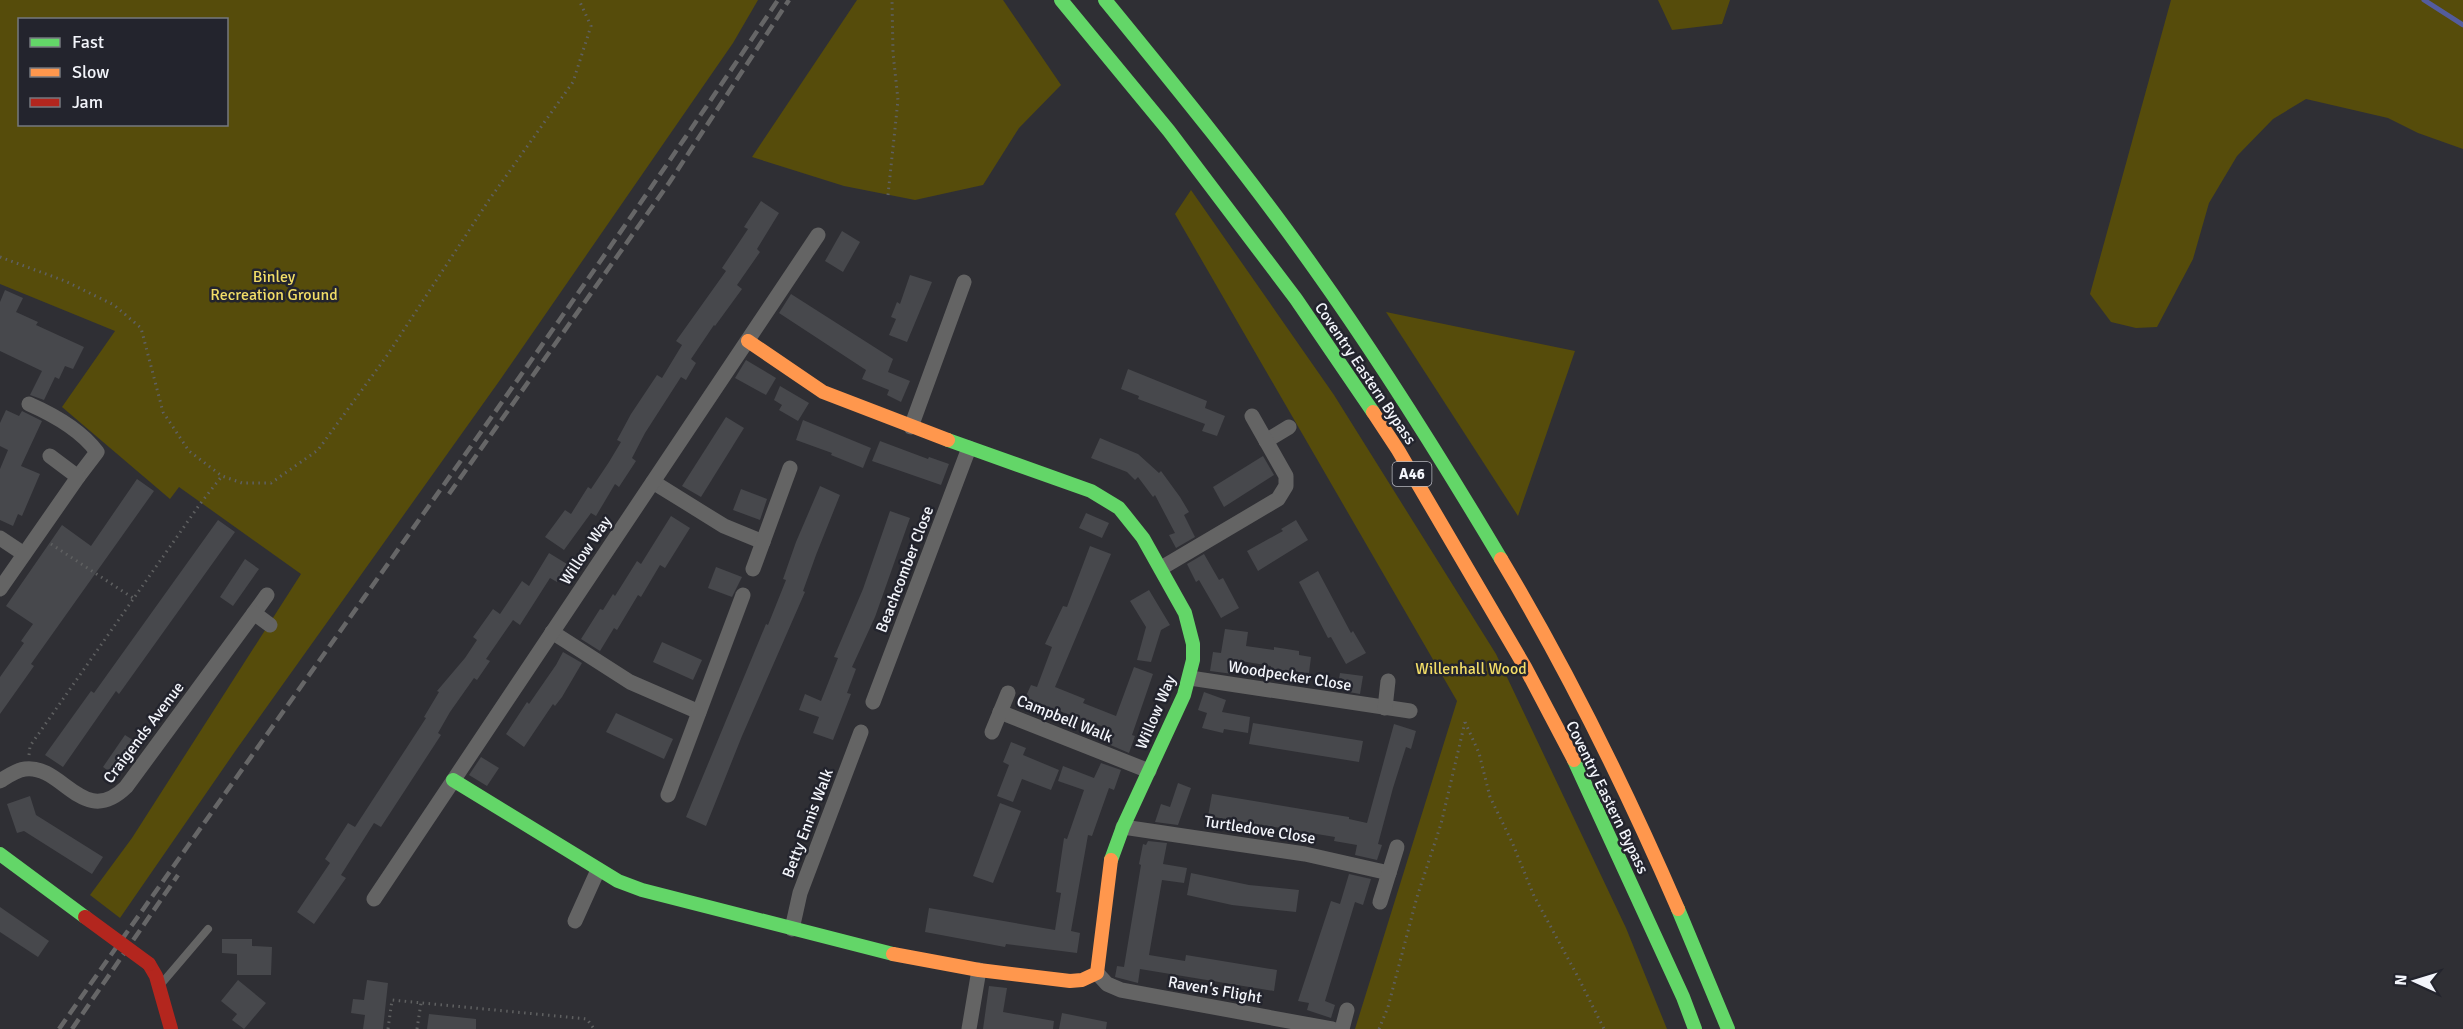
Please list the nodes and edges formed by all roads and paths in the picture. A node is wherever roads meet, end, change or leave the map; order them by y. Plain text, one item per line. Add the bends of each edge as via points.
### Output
1 (892, 0) edge
2 (1061, 0) edge
3 (1105, 0) edge
4 (582, 1) edge
5 (888, 195) dead end
6 (818, 235) dead end
7 (0, 257) edge
8 (964, 282) dead end
9 (748, 341) junction
10 (29, 404) dead end
11 (1252, 416) dead end
12 (911, 427) junction
13 (1289, 427) dead end
14 (1266, 441) junction
15 (969, 448) junction
16 (50, 456) dead end
17 (790, 468) dead end
18 (222, 476) junction
19 (78, 477) junction
20 (653, 482) junction
21 (37, 534) junction
22 (0, 538) edge
23 (763, 542) junction
24 (24, 554) junction
25 (1162, 567) junction
26 (753, 569) dead end
27 (0, 589) edge
28 (267, 594) dead end
29 (743, 596) dead end
30 (133, 598) junction
31 (254, 614) junction
32 (270, 625) dead end
33 (552, 632) junction
34 (1190, 678) junction
35 (1388, 681) dead end
36 (1008, 693) dead end
37 (873, 702) dead end
38 (1385, 708) junction
39 (1410, 711) dead end
40 (699, 712) junction
41 (1000, 712) junction
42 (861, 732) dead end
43 (992, 732) dead end
44 (27, 768) junction
45 (1149, 771) junction
46 (453, 780) junction
47 (0, 781) edge
48 (668, 795) dead end
49 (1123, 828) junction
50 (1397, 847) dead end
51 (0, 855) edge
52 (598, 870) junction
53 (1389, 873) junction
54 (374, 899) dead end
55 (1380, 902) dead end
56 (575, 921) dead end
57 (208, 929) dead end
58 (792, 929) junction
59 (978, 970) junction
60 (1097, 973) junction
61 (158, 986) junction
62 (421, 1003) junction
63 (1347, 1010) dead end
64 (171, 1029) edge
65 (388, 1029) edge
66 (417, 1029) edge
67 (594, 1029) edge
68 (969, 1029) edge
69 (1332, 1029) edge
70 (1342, 1029) edge
71 (1379, 1029) edge
72 (1604, 1029) edge
73 (1695, 1029) edge
74 (1728, 1029) edge

1 - 5 path via 898,100
2 - 73 main road, Coventry Eastern Bypass / A46 via 1169,132 1296,299 1398,450 1525,667 1581,773
3 - 74 main road, Coventry Eastern Bypass / A46 via 1211,130 1342,308 1474,512 1597,733 1649,841
4 - 18 path via 591,26 573,82 347,412 318,450 271,483 242,483
6 - 9 street, Willow Way
7 - 18 path via 65,281 114,305 141,328 163,412 189,451
8 - 12 street
9 - 12 main road, Willow Way via 823,392
9 - 20 street, Willow Way
10 - 19 street via 55,415 97,452
11 - 14 street
12 - 15 main road, Willow Way
13 - 14 street
14 - 25 street via 1286,476 1281,496
15 - 25 main road, Willow Way via 1107,499 1129,519
15 - 37 street, Beachcomber Close
16 - 19 street
17 - 23 street
18 - 30 path
19 - 21 street
20 - 23 street via 724,526
20 - 33 street, Willow Way
21 - 24 street
21 - 30 path
22 - 24 street
23 - 26 street
24 - 27 street
25 - 34 main road, Willow Way via 1191,632
28 - 31 street, Craigends Avenue
29 - 40 street
30 - 44 path via 30,746
31 - 32 street
31 - 44 street, Craigends Avenue via 115,798 96,802 77,795 44,773
33 - 40 street via 630,682
33 - 46 street, Willow Way
34 - 38 street, Woodpecker Close
34 - 45 main road, Willow Way
35 - 38 street
36 - 41 street, Campbell Walk
38 - 39 street, Woodpecker Close
40 - 48 street
41 - 43 street, Campbell Walk
41 - 45 street, Campbell Walk
42 - 58 street, Betty Ennis Walk via 800,893
44 - 47 street
45 - 49 main road, Willow Way
46 - 52 main road
46 - 54 street, Willow Way
49 - 53 street, Turtledove Close via 1305,854
49 - 60 main road, Willow Way via 1109,872
50 - 53 street
51 - 61 main road, bridge via 150,964
52 - 56 street
52 - 58 main road via 642,890
53 - 55 street
57 - 61 lane
58 - 59 main road via 880,952
59 - 60 main road via 1070,981
59 - 68 street
60 - 69 street, Raven's Flight via 1120,990
61 - 64 main road
62 - 65 path via 392,1000
62 - 66 path
62 - 67 path via 587,1019
63 - 70 street
71 - 72 path via 1440,824 1465,722 1479,753 1490,797 1534,896

